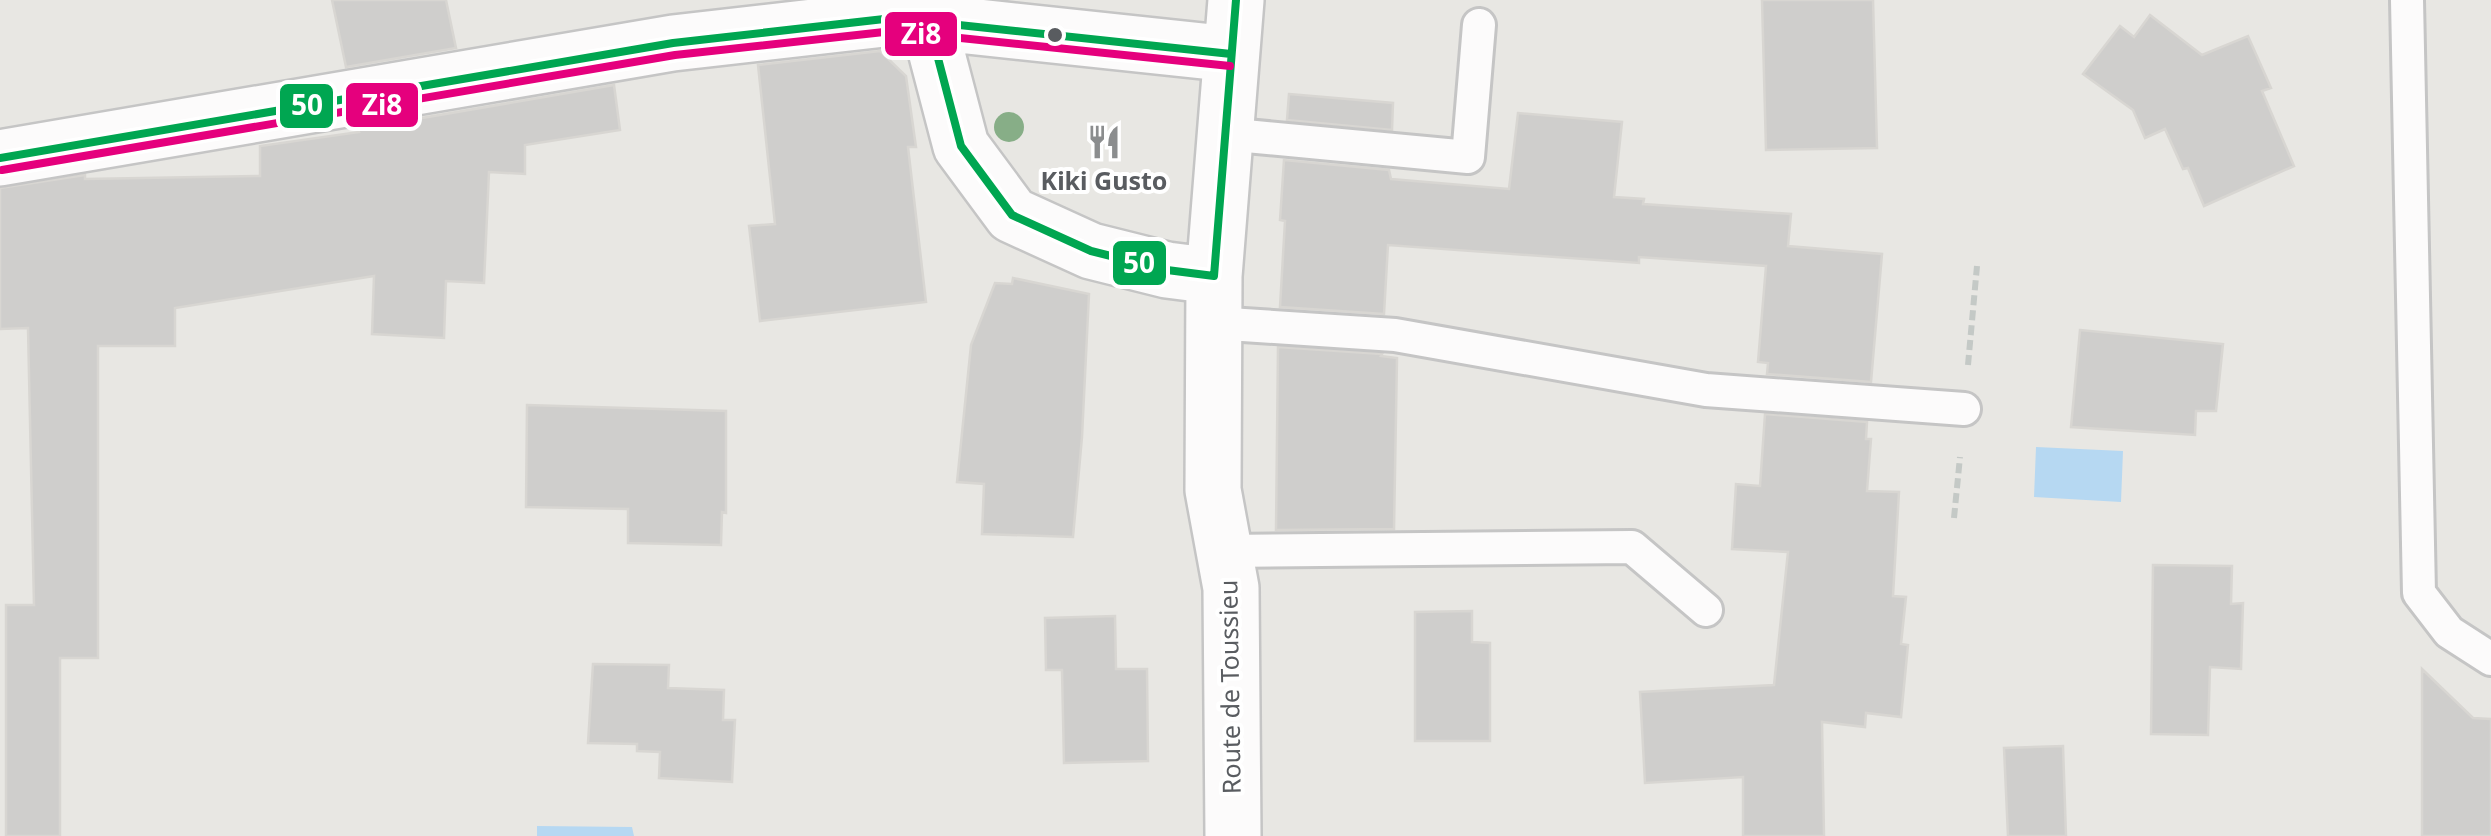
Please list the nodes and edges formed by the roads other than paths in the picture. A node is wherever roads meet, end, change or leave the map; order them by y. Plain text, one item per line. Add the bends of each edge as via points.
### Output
1 (1236, 0) edge
2 (2407, 0) edge
3 (928, 20) junction
4 (1478, 24) dead end
5 (1231, 54) junction
6 (1226, 134) junction
7 (0, 158) edge
8 (1214, 300) junction
9 (1964, 409) dead end
10 (1224, 551) junction
11 (1706, 610) dead end
12 (2491, 658) edge
13 (1233, 836) edge

1 - 5 street, Route de Toussieu
2 - 12 lane via 2419,592 2449,632
3 - 5 street
3 - 7 street via 893,18 673,42
3 - 8 street via 962,146 1012,214 1090,251 1167,270
4 - 6 lane via 1468,156
5 - 6 street, Route de Toussieu
6 - 8 street, Route de Toussieu
8 - 9 lane via 1706,390
8 - 10 street, Route de Toussieu via 1213,490
10 - 11 lane via 1632,547
10 - 13 street, Route de Toussieu via 1231,588

